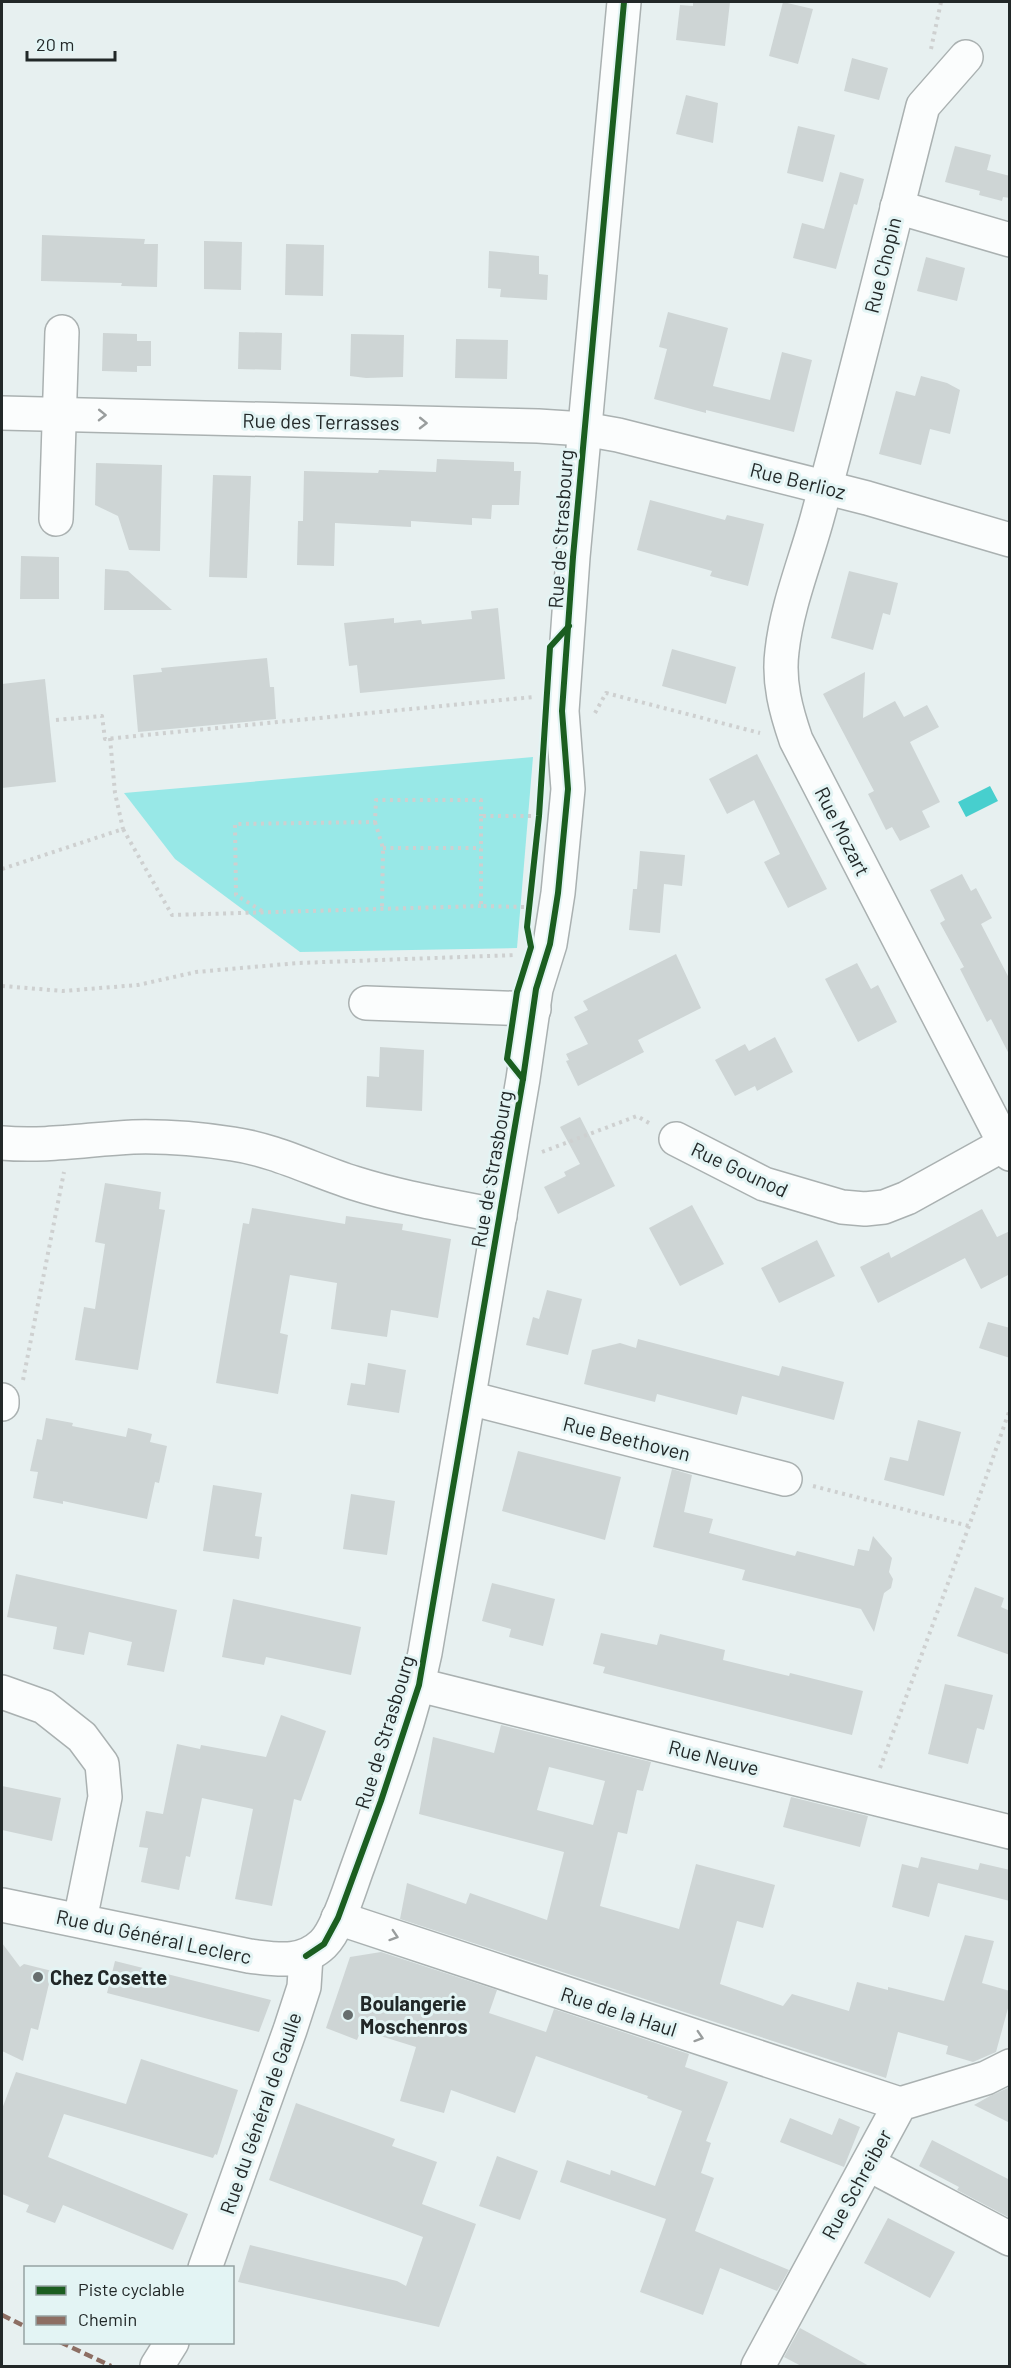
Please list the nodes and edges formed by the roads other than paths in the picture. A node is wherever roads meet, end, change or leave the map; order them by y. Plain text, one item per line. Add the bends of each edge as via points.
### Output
1 (624, 2) edge
2 (966, 57) dead end
3 (897, 207) junction
4 (1010, 240) edge
5 (62, 332) dead end
6 (2, 413) edge
7 (59, 414) junction
8 (584, 429) junction
9 (825, 487) junction
10 (56, 519) dead end
11 (1010, 540) edge
12 (366, 1003) dead end
13 (534, 1009) junction
14 (676, 1138) road end
15 (2, 1143) edge
16 (1008, 1146) edge
17 (500, 1216) junction
18 (469, 1398) junction
19 (785, 1479) road end
20 (419, 1685) junction
21 (2, 1692) edge
22 (1010, 1832) edge
23 (2, 1905) edge
24 (339, 1918) junction
25 (80, 1920) junction
26 (306, 1956) junction
27 (1010, 2066) edge
28 (900, 2104) junction
29 (868, 2164) junction
30 (1010, 2239) edge
31 (206, 2266) edge
32 (171, 2344) edge
33 (157, 2367) edge
34 (758, 2367) edge

1 - 8 street, Rue de Strasbourg
2 - 3 street, Rue Chopin via 923,106
3 - 4 street
3 - 9 street, Rue Chopin
5 - 7 street
6 - 7 street, Rue des Terrasses
7 -> 8 street, Rue des Terrasses
7 - 10 street
8 - 9 street, Rue Berlioz
8 - 13 street, Rue de Strasbourg via 562,711 567,799 555,916
9 - 11 street, Rue Berlioz
9 - 16 street, Rue Mozart via 782,652 786,710 796,740
12 - 13 street via 439,996
13 - 17 street, Rue de Strasbourg
14 - 16 street, Rue Gounod via 764,1184 842,1207 865,1209 907,1198
15 - 17 street, Rue de Strasbourg via 134,1137 233,1144 268,1150 382,1191
17 - 18 street, Rue de Strasbourg
18 - 19 street, Rue Beethoven
18 - 20 street, Rue de Strasbourg
20 - 22 street, Rue Neuve
20 - 24 street, Rue de Strasbourg
21 - 25 street via 44,1707 82,1737 102,1764 105,1797
23 - 25 street, Rue du Général Leclerc
24 - 26 street, Rue de Strasbourg via 324,1944
24 -> 28 street, Rue de la Haul
25 - 26 street, Rue du Général Leclerc via 249,1956 287,1961
26 - 31 street, Rue du Général de Gaulle via 304,1987 294,2019
27 - 28 street via 986,2078
28 - 29 street, Rue Schreiber
29 - 30 street
29 - 34 street, Rue Schreiber
32 - 33 street

